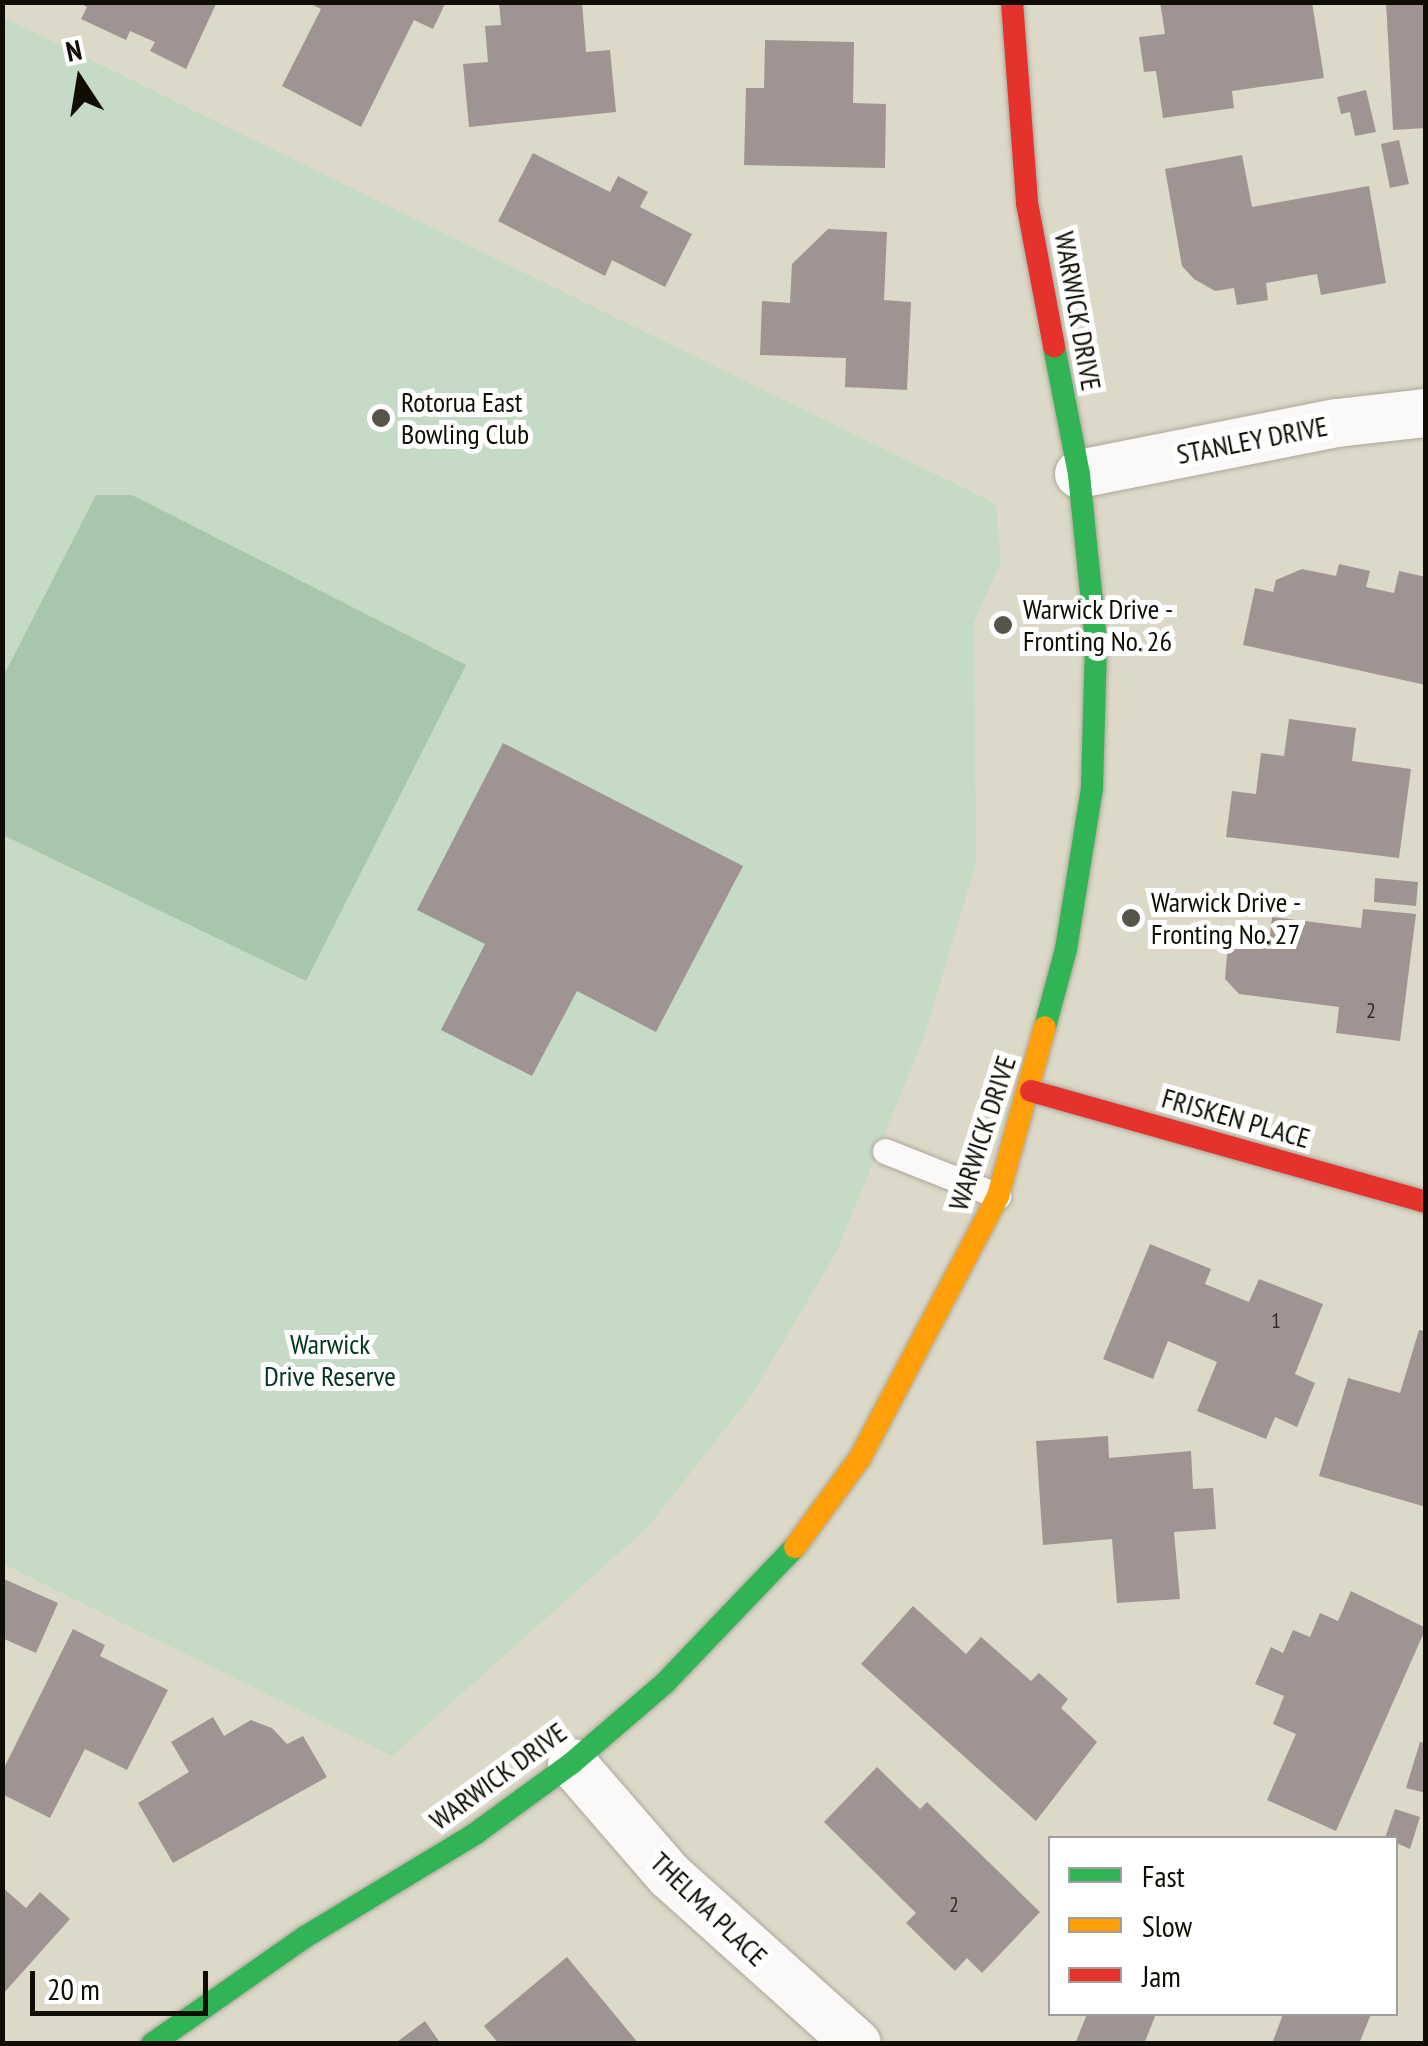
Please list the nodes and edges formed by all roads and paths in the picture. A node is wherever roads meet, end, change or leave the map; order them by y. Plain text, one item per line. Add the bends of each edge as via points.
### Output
1 (1012, 2) edge
2 (1426, 413) edge
3 (1079, 474) junction
4 (1031, 1091) junction
5 (885, 1151) dead end
6 (998, 1196) junction
7 (1426, 1202) edge
8 (572, 1763) junction
9 (152, 2044) edge
10 (857, 2044) edge

1 - 3 street, WARWICK DRIVE via 1028,203
2 - 3 street, STANLEY DRIVE via 1337,423
3 - 4 street, WARWICK DRIVE via 1094,584 1092,788 1066,949
4 - 6 street, WARWICK DRIVE
4 - 7 street, FRISKEN PLACE
5 - 6 lane
6 - 8 street, WARWICK DRIVE via 860,1458 797,1545 665,1683
8 - 9 street, WARWICK DRIVE
8 - 10 street, THELMA PLACE via 670,1876

